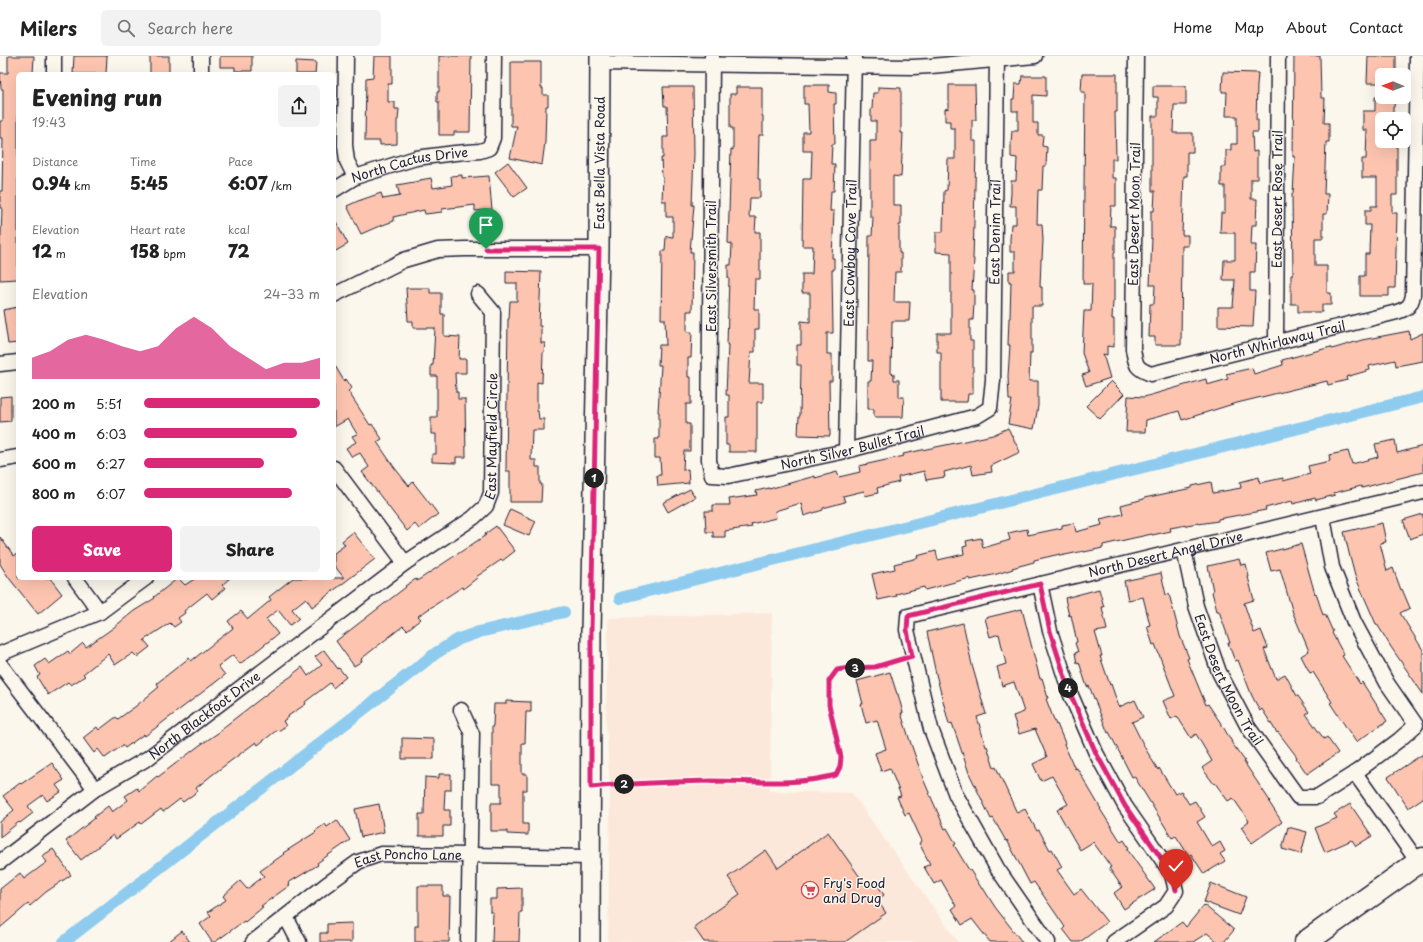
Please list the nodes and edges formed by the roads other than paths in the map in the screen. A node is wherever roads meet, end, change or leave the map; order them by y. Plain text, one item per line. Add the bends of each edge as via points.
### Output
1 (54, 56) edge
2 (201, 56) edge
3 (346, 56) edge
4 (494, 56) edge
5 (1035, 56) edge
6 (1136, 56) edge
7 (1278, 56) edge
8 (1417, 56) edge
9 (997, 58) edge
10 (600, 60) edge
11 (712, 60) edge
12 (854, 62) edge
13 (54, 72) edge
14 (201, 72) edge
15 (355, 177) junction
16 (336, 189) edge
17 (599, 249) junction
18 (336, 289) edge
19 (478, 294) dead end
20 (1276, 342) junction
21 (16, 362) edge
22 (0, 364) edge
23 (1142, 370) joint
24 (990, 408) joint
25 (846, 451) junction
26 (16, 457) edge
27 (0, 460) edge
28 (336, 471) edge
29 (712, 475) joint
30 (1423, 492) edge
31 (1322, 517) junction
32 (1184, 550) junction
33 (405, 563) junction
34 (76, 580) edge
35 (143, 580) edge
36 (1040, 584) junction
37 (100, 612) junction
38 (0, 654) edge
39 (0, 664) edge
40 (461, 710) dead end
41 (1355, 772) junction
42 (96, 789) junction
43 (470, 855) junction
44 (591, 857) junction
45 (1421, 861) edge
46 (0, 862) edge
47 (286, 917) junction
48 (253, 942) edge
49 (299, 942) edge
50 (468, 942) edge
51 (590, 942) edge
52 (1048, 942) edge
53 (1114, 942) edge
54 (1306, 942) edge

1 - 13 street
2 - 14 street
3 - 15 street via 345,145 347,161
4 - 15 street, North Cactus Drive via 493,138 489,148 416,158
5 - 9 street
6 - 23 street, East Desert Moon Trail via 1133,349 1136,364
7 - 20 street, East Desert Rose Trail
8 - 20 street, North Whirlaway Trail via 1412,303 1406,309 1397,312
9 - 12 street via 931,66
9 - 24 street, East Denim Trail via 993,380
10 - 11 street
10 - 17 street, East Bella Vista Road
11 - 12 street
11 - 29 street, East Silversmith Trail via 709,460
12 - 25 street, East Cowboy Cove Trail
15 - 16 street, North Cactus Drive
17 - 18 street via 438,250 404,260
17 - 44 street, East Bella Vista Road via 592,624
19 - 33 street, East Mayfield Circle via 493,312 491,493 486,506 473,518
20 - 23 street, North Whirlaway Trail via 1151,374
21 - 22 street
24 - 25 street, North Silver Bullet Trail via 978,416
25 - 29 street, North Silver Bullet Trail via 728,476
26 - 27 street
28 - 33 street
30 - 31 street, North Desert Angel Drive
31 - 32 street, North Desert Angel Drive
31 - 41 street via 1332,567 1354,622 1387,683 1416,725
32 - 36 street, North Desert Angel Drive
32 - 41 street, East Desert Moon Trail via 1196,606 1219,672 1248,727 1298,797 1317,797
33 - 42 street, North Blackfoot Drive via 148,758
34 - 37 street
35 - 37 street
36 - 52 street, North Desert Angel Drive via 908,616 907,630 931,729 956,795 997,868
36 - 53 street via 1050,631 1070,693 1096,753 1125,806 1172,874 1176,890 1166,906
37 - 38 street
39 - 42 street
40 - 43 street via 472,734
41 - 45 street
42 - 46 street, North Blackfoot Drive
43 - 44 street, East Poncho Lane
43 - 47 street, East Poncho Lane via 381,854 358,862
43 - 50 street
44 - 51 street, East Bella Vista Road
45 - 54 main road
47 - 48 street, East Poncho Lane
47 - 49 street

